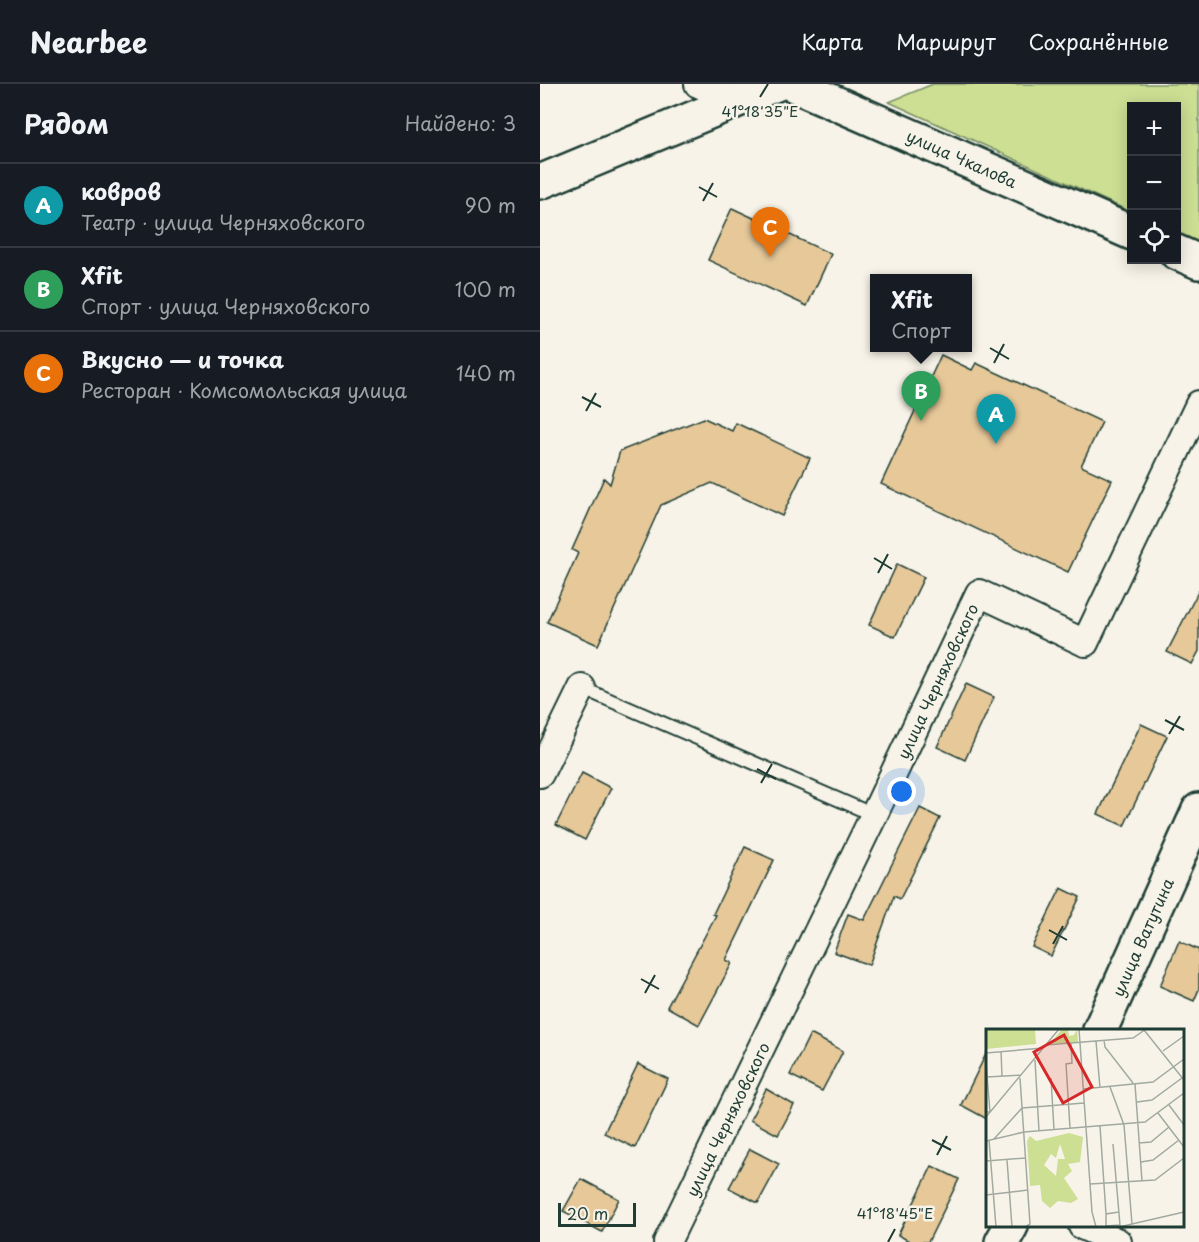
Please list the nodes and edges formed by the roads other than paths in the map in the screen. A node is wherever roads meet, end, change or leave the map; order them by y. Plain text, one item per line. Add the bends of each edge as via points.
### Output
1 (698, 84) edge
2 (776, 84) edge
3 (792, 84) edge
4 (736, 101) junction
5 (540, 182) edge
6 (1127, 230) edge
7 (1181, 254) edge
8 (1199, 262) edge
9 (1199, 404) edge
10 (582, 688) joint
11 (540, 774) edge
12 (1199, 810) edge
13 (874, 815) junction
14 (1100, 1029) edge
15 (1010, 1227) edge
16 (1084, 1227) edge
17 (667, 1242) edge
18 (1002, 1242) edge
19 (1118, 1242) edge

1 - 4 street
2 - 4 street
3 - 6 street, улица Чкалова
4 - 5 street
7 - 8 street
9 - 13 street, улица Черняховского via 1085,643 979,593
10 - 11 street
10 - 13 lane
12 - 14 street, улица Ватутина
13 - 17 street, улица Черняховского
15 - 18 street
16 - 19 street

